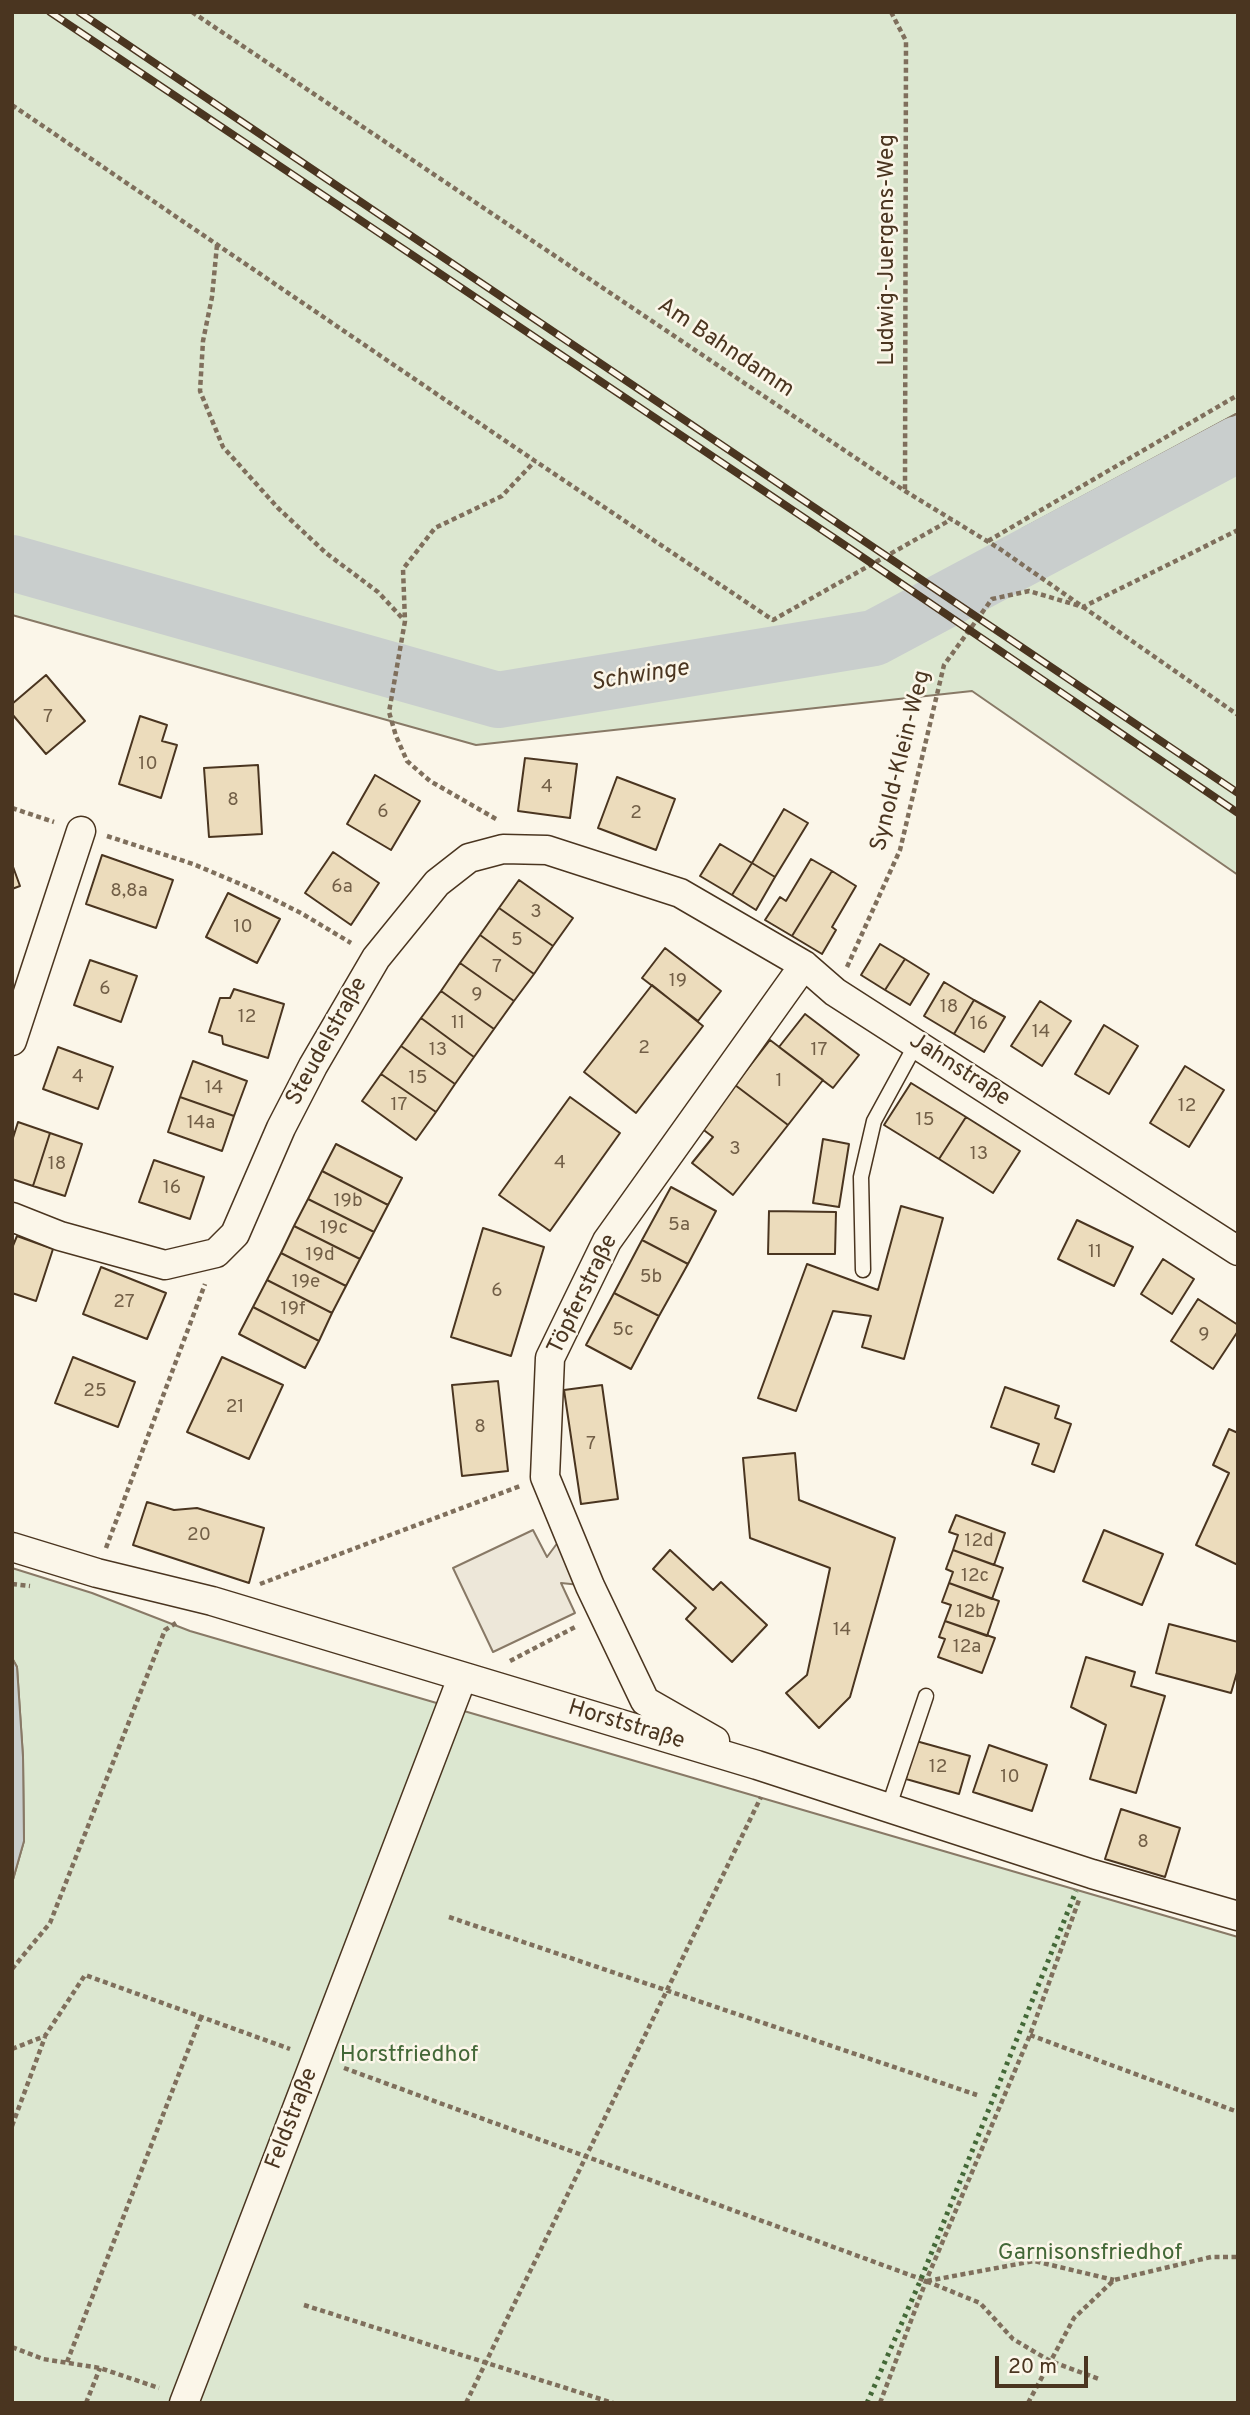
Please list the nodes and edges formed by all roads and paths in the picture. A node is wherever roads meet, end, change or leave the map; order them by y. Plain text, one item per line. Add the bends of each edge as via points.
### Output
1 (192, 12) edge
2 (891, 12) edge
3 (12, 105) edge
4 (217, 245) junction
5 (1238, 395) edge
6 (536, 461) junction
7 (905, 491) junction
8 (952, 519) junction
9 (1238, 530) edge
10 (988, 541) junction
11 (1083, 607) junction
12 (405, 621) junction
13 (1238, 715) edge
14 (12, 808) edge
15 (498, 820) dead end
16 (81, 831) junction
17 (680, 893) joint
18 (376, 958) junction
19 (804, 965) junction
20 (835, 992) junction
21 (12, 1041) edge
22 (916, 1044) junction
23 (12, 1217) edge
24 (1238, 1251) edge
25 (216, 1254) junction
26 (863, 1270) dead end
27 (545, 1477) junction
28 (12, 1547) edge
29 (97, 1573) junction
30 (212, 1601) junction
31 (602, 1613) junction
32 (467, 1679) junction
33 (926, 1696) dead end
34 (765, 1768) junction
35 (888, 1809) junction
36 (1092, 1874) junction
37 (1238, 1916) edge
38 (449, 1917) dead end
39 (12, 1969) edge
40 (668, 1990) junction
41 (201, 2017) junction
42 (1030, 2035) junction
43 (46, 2036) junction
44 (12, 2049) edge
45 (316, 2058) junction
46 (977, 2095) dead end
47 (1238, 2112) edge
48 (12, 2126) edge
49 (587, 2157) junction
50 (1238, 2257) edge
51 (1114, 2280) junction
52 (926, 2281) junction
53 (304, 2305) dead end
54 (12, 2347) edge
55 (1050, 2361) junction
56 (67, 2362) junction
57 (486, 2363) junction
58 (100, 2368) junction
59 (1099, 2379) dead end
60 (185, 2400) edge
61 (86, 2403) edge
62 (466, 2403) edge
63 (613, 2403) edge
64 (880, 2403) edge
65 (1028, 2403) edge

1 - 7 path, Am Bahndamm
2 - 7 path, Ludwig-Juergens-Weg via 906,41
3 - 4 path
4 - 6 path
4 - 12 path via 200,391 223,447 278,508 326,553 379,592
5 - 10 path
6 - 8 path via 773,620
6 - 12 path via 502,496 435,528 403,569
7 - 8 path, Am Bahndamm
8 - 10 path, Am Bahndamm
9 - 11 path
10 - 11 path, Am Bahndamm
11 - 13 path, Am Bahndamm
11 - 20 path, Synold-Klein-Weg via 1029,591 992,599 944,665 900,850
12 - 15 path via 390,712 407,761 430,781
14 - 16 path
16 - 18 path via 192,864 257,891
16 - 21 street
17 - 18 street, Steudelstraße via 547,850 503,849 469,858 437,883
17 - 19 street, Jahnstraße
18 - 25 street, Steudelstraße via 281,1128 235,1234
19 - 20 street, Jahnstraße
19 - 27 street, Töpferstraße via 607,1241 550,1358
20 - 22 street, Jahnstraße
22 - 24 street, Jahnstraße
22 - 26 lane via 874,1121 868,1143 861,1177
23 - 25 street via 60,1236 165,1265
25 - 29 path
27 - 30 path
27 - 31 street, Töpferstraße
28 - 29 street, Horststraße
29 - 30 street, Horststraße
30 - 32 street, Horststraße
30 - 39 path via 164,1630 50,1923
31 - 32 path
31 - 34 street, Töpferstraße via 645,1701
32 - 34 street, Horststraße
32 - 45 street, Feldstraße
33 - 35 lane
34 - 35 street, Horststraße
34 - 40 path
35 - 36 street, Horststraße
36 - 37 street, Horststraße
36 - 42 path
38 - 40 path
40 - 46 path
40 - 49 path
41 - 43 path via 85,1975
41 - 45 path
41 - 56 path
42 - 47 path
42 - 52 path
43 - 44 path
43 - 48 path
45 - 49 path
45 - 60 street, Feldstraße
49 - 52 path
49 - 57 path
50 - 51 path via 1211,2257
51 - 52 path via 1034,2261
51 - 55 path via 1074,2318
52 - 55 path via 980,2303 1013,2339
52 - 64 path
53 - 57 path
54 - 56 path
55 - 59 path
55 - 65 path
56 - 58 path
57 - 62 path
57 - 63 path
58 - 60 path
58 - 61 path

